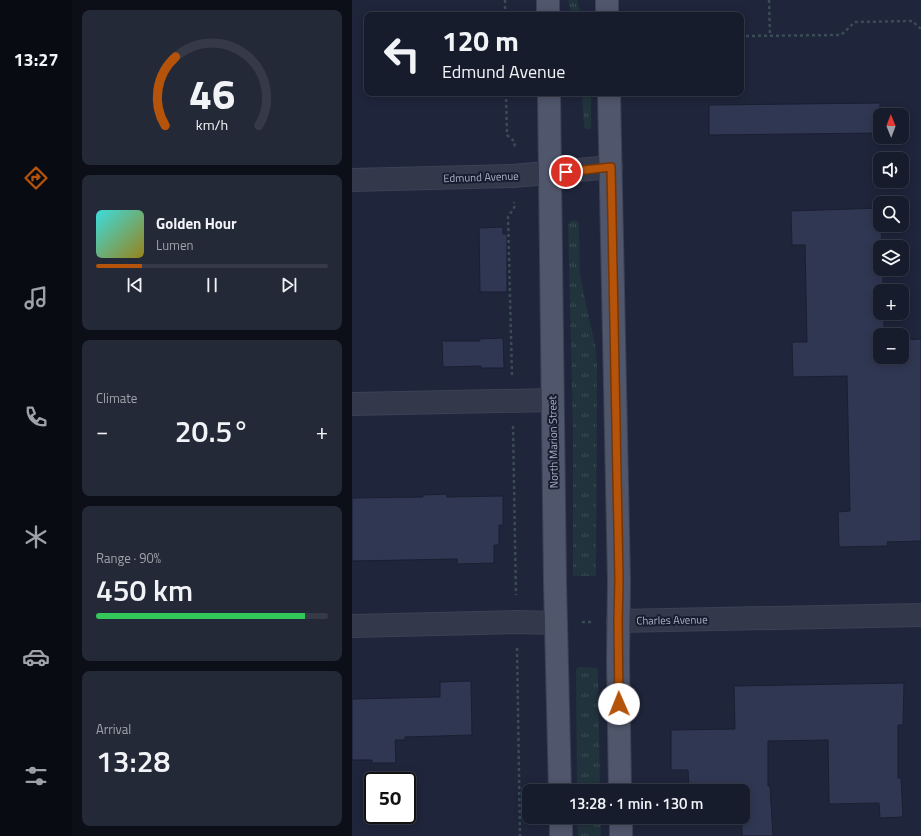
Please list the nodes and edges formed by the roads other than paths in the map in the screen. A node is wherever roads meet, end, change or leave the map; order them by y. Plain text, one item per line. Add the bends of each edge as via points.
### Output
1 (548, 0) edge
2 (607, 0) edge
3 (548, 12) edge
4 (607, 12) edge
5 (549, 96) edge
6 (609, 96) edge
7 (611, 167) junction
8 (550, 174) junction
9 (352, 180) edge
10 (552, 400) junction
11 (352, 404) edge
12 (921, 615) edge
13 (618, 621) junction
14 (556, 623) junction
15 (352, 626) edge
16 (560, 784) edge
17 (620, 784) edge
18 (561, 824) edge
19 (621, 824) edge
20 (561, 836) edge
21 (621, 836) edge

1 - 3 main road
2 - 4 main road
5 - 8 main road, North Marion Street
6 - 7 main road
7 - 8 street, Edmund Avenue
7 - 13 main road
8 - 9 street, Edmund Avenue
8 - 10 main road, North Marion Street
10 - 11 street
10 - 14 main road, North Marion Street
12 - 13 street, Charles Avenue
13 - 17 main road
14 - 15 street
14 - 16 main road, North Marion Street
18 - 20 main road
19 - 21 main road

